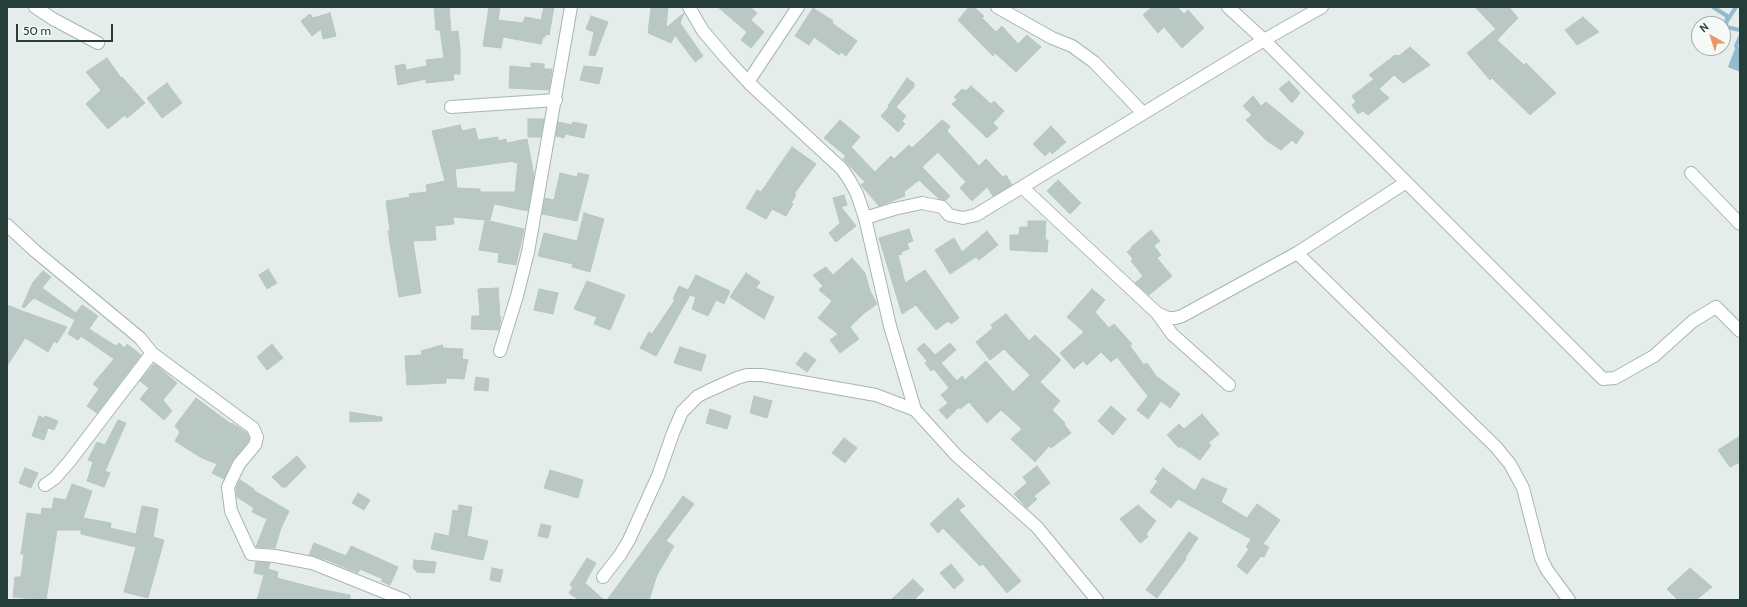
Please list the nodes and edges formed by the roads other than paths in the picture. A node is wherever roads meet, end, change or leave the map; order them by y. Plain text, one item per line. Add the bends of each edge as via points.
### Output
1 (35, 7) edge
2 (571, 7) edge
3 (689, 7) edge
4 (798, 7) edge
5 (997, 7) edge
6 (1228, 7) edge
7 (1322, 7) edge
8 (1264, 40) junction
9 (98, 43) dead end
10 (748, 82) junction
11 (556, 100) junction
12 (451, 107) dead end
13 (1143, 113) junction
14 (1691, 173) dead end
15 (1405, 183) junction
16 (1022, 187) junction
17 (865, 218) junction
18 (1740, 224) edge
19 (7, 225) edge
20 (1297, 253) junction
21 (1157, 313) junction
22 (1740, 331) edge
23 (500, 351) dead end
24 (152, 353) junction
25 (1229, 385) dead end
26 (915, 410) junction
27 (45, 485) dead end
28 (603, 577) dead end
29 (404, 600) edge
30 (1097, 600) edge
31 (1569, 600) edge

1 - 9 street
2 - 11 street
3 - 10 street via 704,31
4 - 10 street
5 - 13 street via 1052,38 1072,46 1094,62
6 - 8 street
7 - 8 street
8 - 13 street
8 - 15 street
10 - 17 street via 842,169 857,194
11 - 12 street
11 - 23 street via 528,252
13 - 16 street
14 - 18 street
15 - 20 street
15 - 22 street via 1602,379 1615,378 1654,356 1693,321 1716,307
16 - 17 street via 976,215 963,218 949,215 942,207 922,203
16 - 21 street
17 - 26 street via 890,326
19 - 24 street via 140,338
20 - 21 street via 1182,316 1168,318
20 - 31 street via 1496,447 1510,464 1522,488 1541,558
21 - 25 street via 1172,334
24 - 27 street via 70,462
24 - 29 street via 253,428 257,437 255,445 238,464 228,487 231,511 251,554 312,564
26 - 28 street via 876,395 762,375 737,378 698,396 682,412 658,476 629,540
26 - 30 street via 956,455 1037,527

